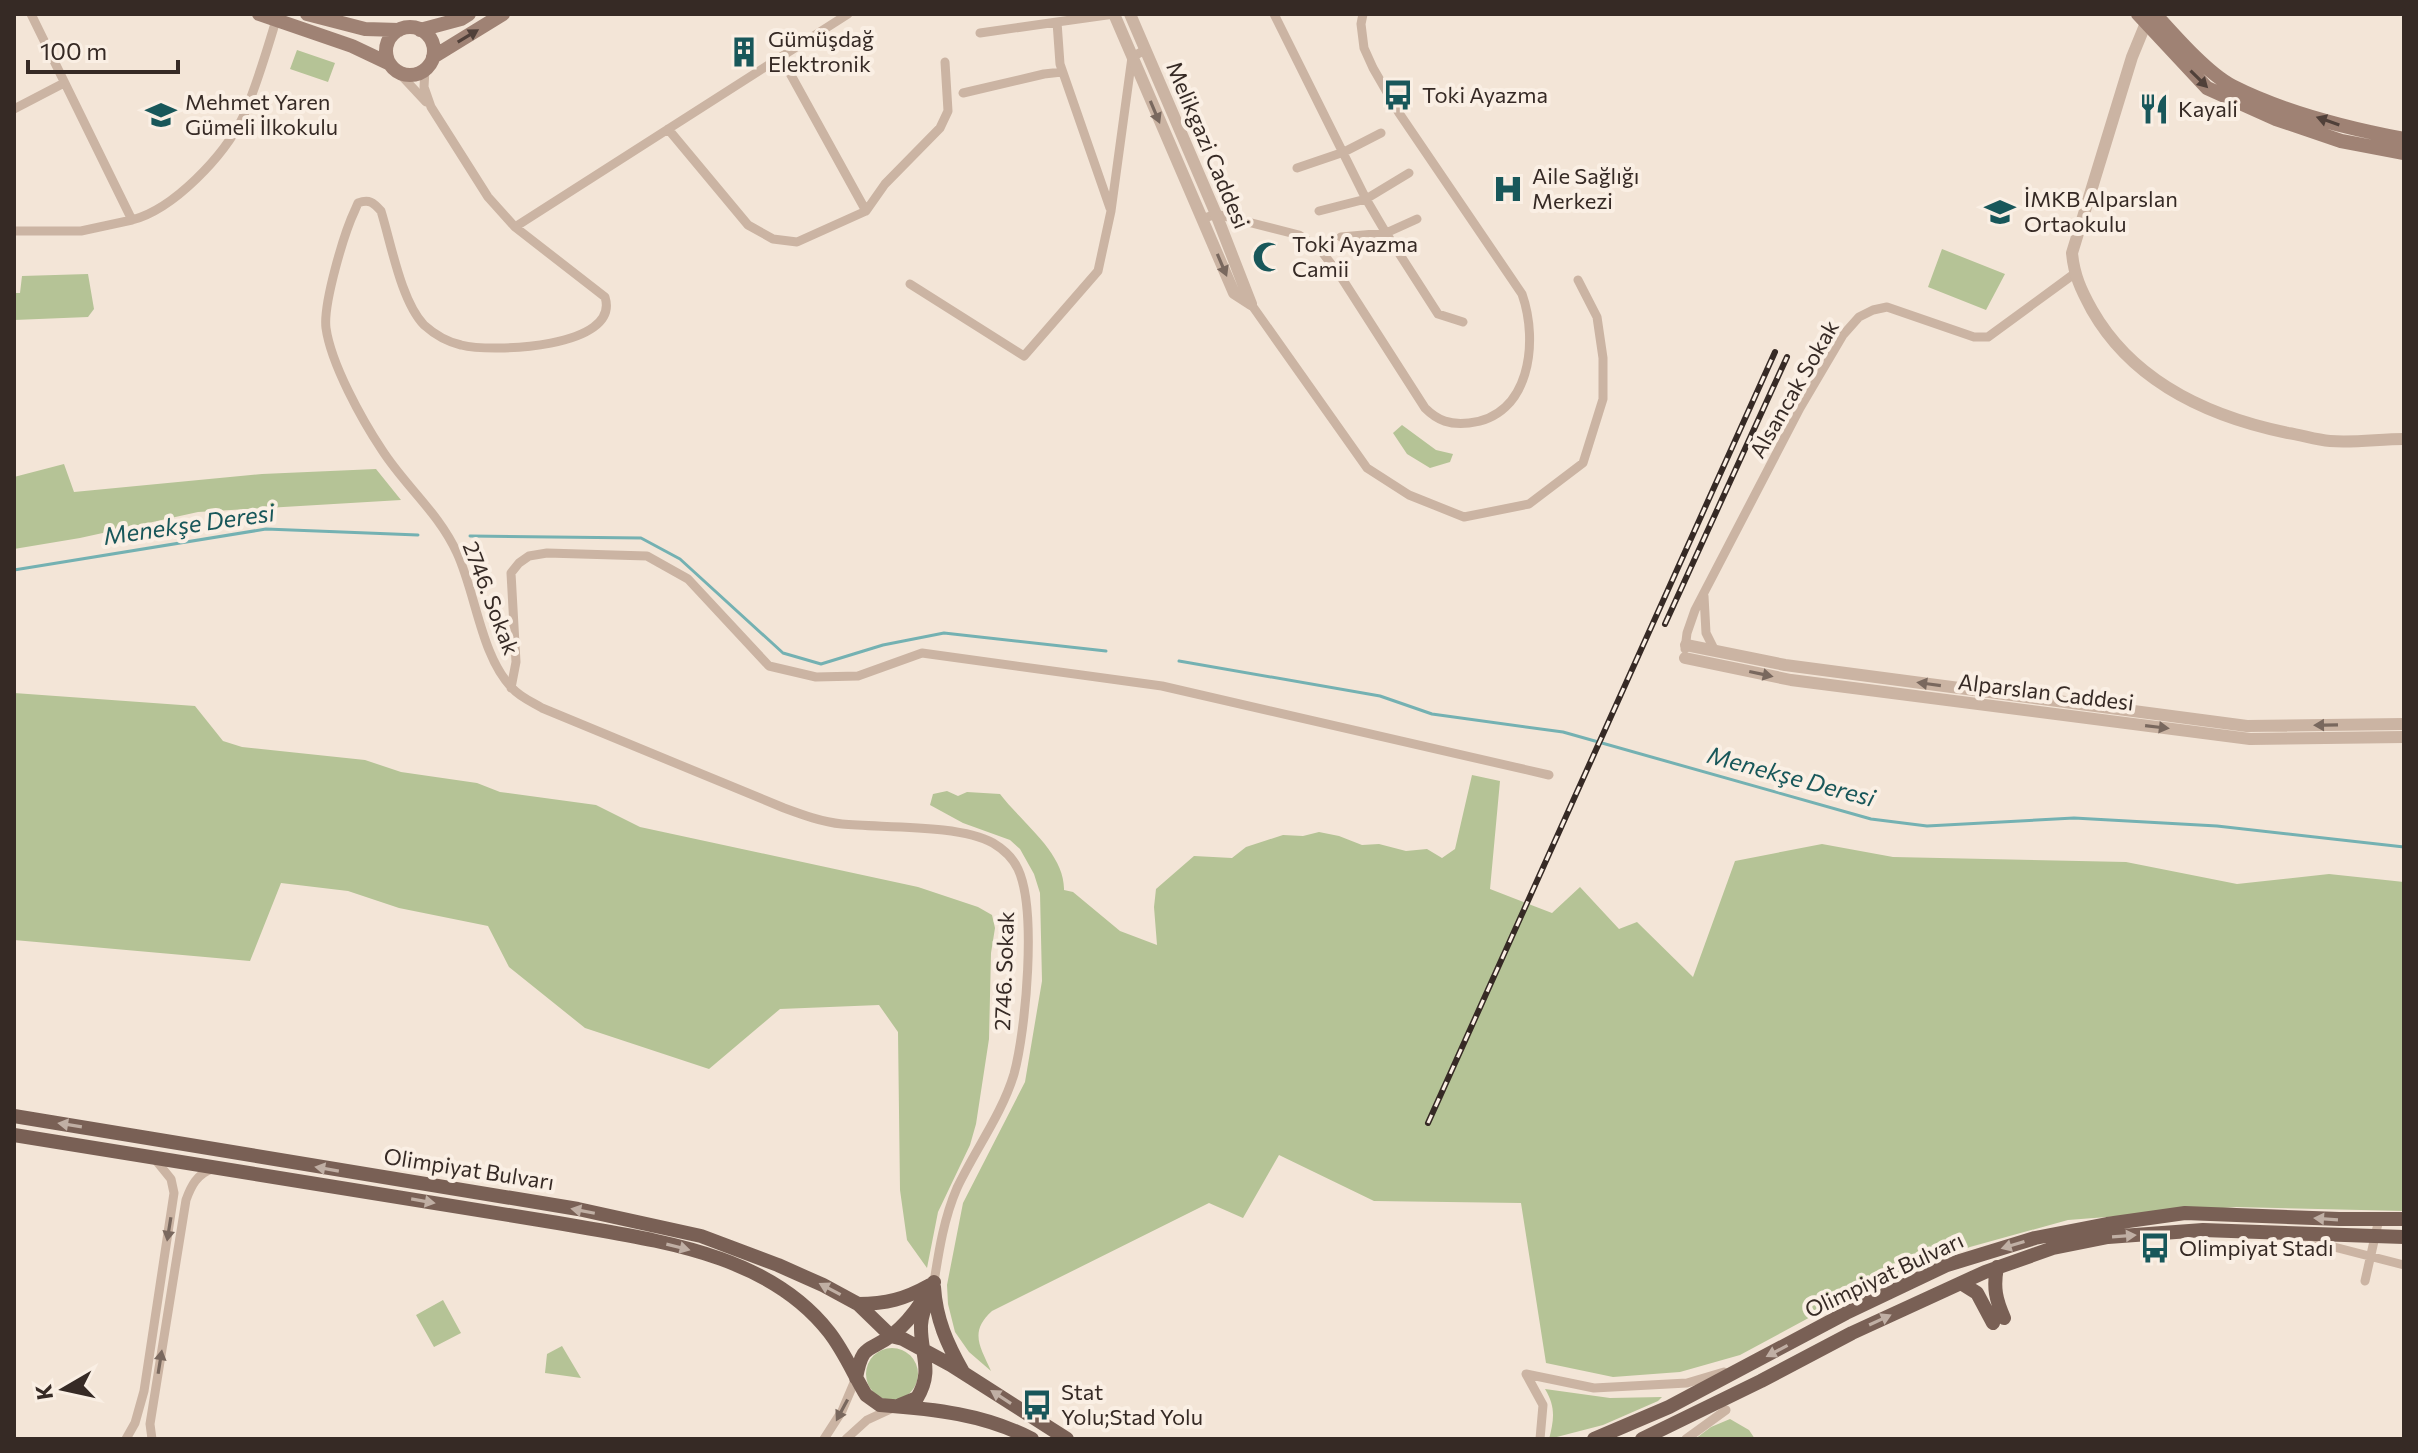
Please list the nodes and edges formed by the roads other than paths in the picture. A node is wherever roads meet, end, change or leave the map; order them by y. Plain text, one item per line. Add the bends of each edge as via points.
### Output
1 (31, 14) edge
2 (259, 14) edge
3 (307, 14) edge
4 (469, 14) edge
5 (503, 14) edge
6 (848, 14) edge
7 (1114, 14) edge
8 (1130, 14) edge
9 (1363, 14) edge
10 (1277, 15) edge
11 (2147, 16) edge
12 (277, 17) edge
13 (335, 19) edge
14 (1057, 22) junction
15 (399, 30) junction
16 (420, 30) junction
17 (980, 33) dead end
18 (352, 46) junction
19 (1145, 50) junction
20 (781, 57) junction
21 (1132, 57) junction
22 (945, 62) dead end
23 (429, 63) junction
24 (394, 68) junction
25 (1062, 72) junction
26 (64, 83) junction
27 (963, 93) dead end
28 (431, 107) junction
29 (14, 109) edge
30 (668, 129) junction
31 (1381, 133) dead end
32 (2404, 139) edge
33 (1344, 152) junction
34 (2404, 153) edge
35 (1297, 168) dead end
36 (1409, 173) dead end
37 (1366, 199) junction
38 (866, 211) junction
39 (1111, 211) junction
40 (1319, 211) dead end
41 (1216, 214) junction
42 (1202, 219) junction
43 (1417, 219) dead end
44 (132, 220) junction
45 (515, 227) junction
46 (14, 231) edge
47 (1386, 233) junction
48 (1341, 237) dead end
49 (2074, 274) junction
50 (1578, 280) dead end
51 (910, 284) dead end
52 (1251, 304) junction
53 (1463, 322) dead end
54 (2404, 439) edge
55 (1704, 596) junction
56 (1685, 651) junction
57 (1715, 651) junction
58 (511, 688) junction
59 (2404, 724) edge
60 (2389, 731) junction
61 (2404, 737) edge
62 (1549, 775) dead end
63 (14, 1116) edge
64 (14, 1135) edge
65 (154, 1158) junction
66 (218, 1168) junction
67 (2379, 1219) junction
68 (2404, 1219) edge
69 (2284, 1234) junction
70 (2376, 1236) junction
71 (2404, 1237) edge
72 (2371, 1256) junction
73 (2404, 1265) edge
74 (1997, 1267) junction
75 (2365, 1281) dead end
76 (934, 1282) junction
77 (1961, 1283) junction
78 (858, 1304) junction
79 (891, 1336) junction
80 (922, 1351) junction
81 (1751, 1365) junction
82 (964, 1373) junction
83 (856, 1378) junction
84 (898, 1406) junction
85 (1726, 1410) dead end
86 (126, 1439) edge
87 (132, 1439) edge
88 (140, 1439) edge
89 (152, 1439) edge
90 (824, 1439) edge
91 (846, 1439) edge
92 (1032, 1439) edge
93 (1067, 1439) edge
94 (1540, 1439) edge
95 (1594, 1439) edge
96 (1642, 1439) edge
97 (1686, 1439) edge

1 - 26 street
2 - 12 main road
3 - 13 main road
4 - 16 main road
23 -> 5 main road
6 - 20 street
7 - 14 street
7 - 21 street, Melikgazi Caddesi
8 - 19 street, Melikgazi Caddesi
9 - 41 street via 1364,48 1373,68 1522,294 1529,339 1517,396 1500,413 1473,423 1434,417 1319,248 1299,235
10 - 33 street
32 -> 11 main road via 2342,126 2229,85
11 -> 34 main road via 2207,88 2341,141
11 - 49 street via 2072,253
12 - 18 main road
12 - 44 street via 242,119 216,157 178,195 149,216
13 - 15 main road via 378,31
13 - 18 street
14 - 17 street
14 - 25 street
15 - 16 main road
15 - 24 main road via 387,45
16 - 23 main road via 432,41
18 - 24 main road
19 - 21 street
19 - 41 street, Melikgazi Caddesi
20 - 30 street
20 - 38 street
21 - 39 street
21 -> 42 street, Melikgazi Caddesi
22 - 38 street via 948,111 940,128
23 - 24 main road via 415,74
23 - 28 street via 424,87
24 - 28 street
25 - 27 street
25 - 39 street
26 - 29 street
26 - 44 street
28 - 45 street, 2746. Sokak via 488,197
30 - 38 street via 748,225 773,239 797,242
30 - 45 street
31 - 33 street
33 - 35 street
33 - 37 street
36 - 37 street
37 - 40 street
37 - 47 street
39 - 51 street via 1098,271 1024,356
41 - 42 street
41 - 52 street, Melikgazi Caddesi
42 -> 52 street, Melikgazi Caddesi via 1234,293
43 - 47 street
44 - 46 street via 81,231
45 - 58 street, 2746. Sokak via 605,297 601,321 571,337 514,349 482,349 440,337 413,309 381,211 367,200 358,203 349,222 326,325 344,382 382,451 439,521 457,553 493,659
47 - 48 street
47 - 53 street via 1438,314
49 - 54 street via 2100,324 2131,361 2209,411 2330,441
49 - 55 street, Alsancak Sokak via 1988,337 1887,307 1853,322 1800,408
50 - 52 street via 1597,317 1603,358 1603,399 1583,463 1529,504 1464,517 1409,495 1367,468
55 - 56 street, Alsancak Sokak
55 - 57 street via 1706,633
56 - 57 street, Alparslan Caddesi
56 -> 60 street, Alparslan Caddesi via 1791,680 2250,739
60 -> 57 street, Alparslan Caddesi via 2247,726 1785,665
58 - 62 street via 516,662 511,573 519,563 547,553 647,556 688,579 769,666 816,677 858,676 922,653 1128,681
58 - 76 street, 2746. Sokak via 542,708 792,811 843,824 983,839 1013,860 1020,871 1027,921 1021,1038 1013,1076 946,1215
59 - 60 street, Alparslan Caddesi
60 - 61 street, Alparslan Caddesi
78 -> 63 main road, Olimpiyat Bulvarı via 701,1236 578,1209
64 - 65 main road, Olimpiyat Bulvarı
65 - 66 main road, Olimpiyat Bulvarı
65 -> 86 street via 171,1179 174,1193 144,1391
66 -> 83 main road, Olimpiyat Bulvarı via 646,1239 711,1256 761,1277 808,1309 830,1333
89 -> 66 street via 150,1424 186,1200 192,1183
67 - 68 main road, Olimpiyat Bulvarı
67 - 70 street
67 -> 81 main road, Olimpiyat Bulvarı via 2185,1213 2035,1238 1947,1265
69 - 70 main road, Olimpiyat Bulvarı
69 - 72 street
74 -> 69 main road, Olimpiyat Bulvarı via 2108,1237 2203,1230
70 - 71 main road, Olimpiyat Bulvarı
70 - 72 street
72 - 73 street
72 - 75 street
74 - 77 main road, Olimpiyat Bulvarı
74 - 77 main road via 1998,1320 1977,1293
76 - 78 main road via 908,1298
76 - 79 main road
76 - 80 main road via 922,1313
76 - 82 main road via 938,1318
96 -> 77 main road, Olimpiyat Bulvarı
78 - 79 main road, Olimpiyat Bulvarı
79 - 80 main road
79 - 83 main road via 863,1354
80 - 82 main road
80 - 84 main road via 927,1365 922,1389 917,1398
81 - 94 street via 1687,1383 1639,1387 1594,1388 1526,1374 1543,1405
81 - 95 main road, Olimpiyat Bulvarı
93 -> 82 main road
83 - 84 main road via 873,1401
83 -> 90 street
84 - 91 street via 867,1420
84 - 92 main road via 977,1416
85 - 97 street
87 - 88 street

